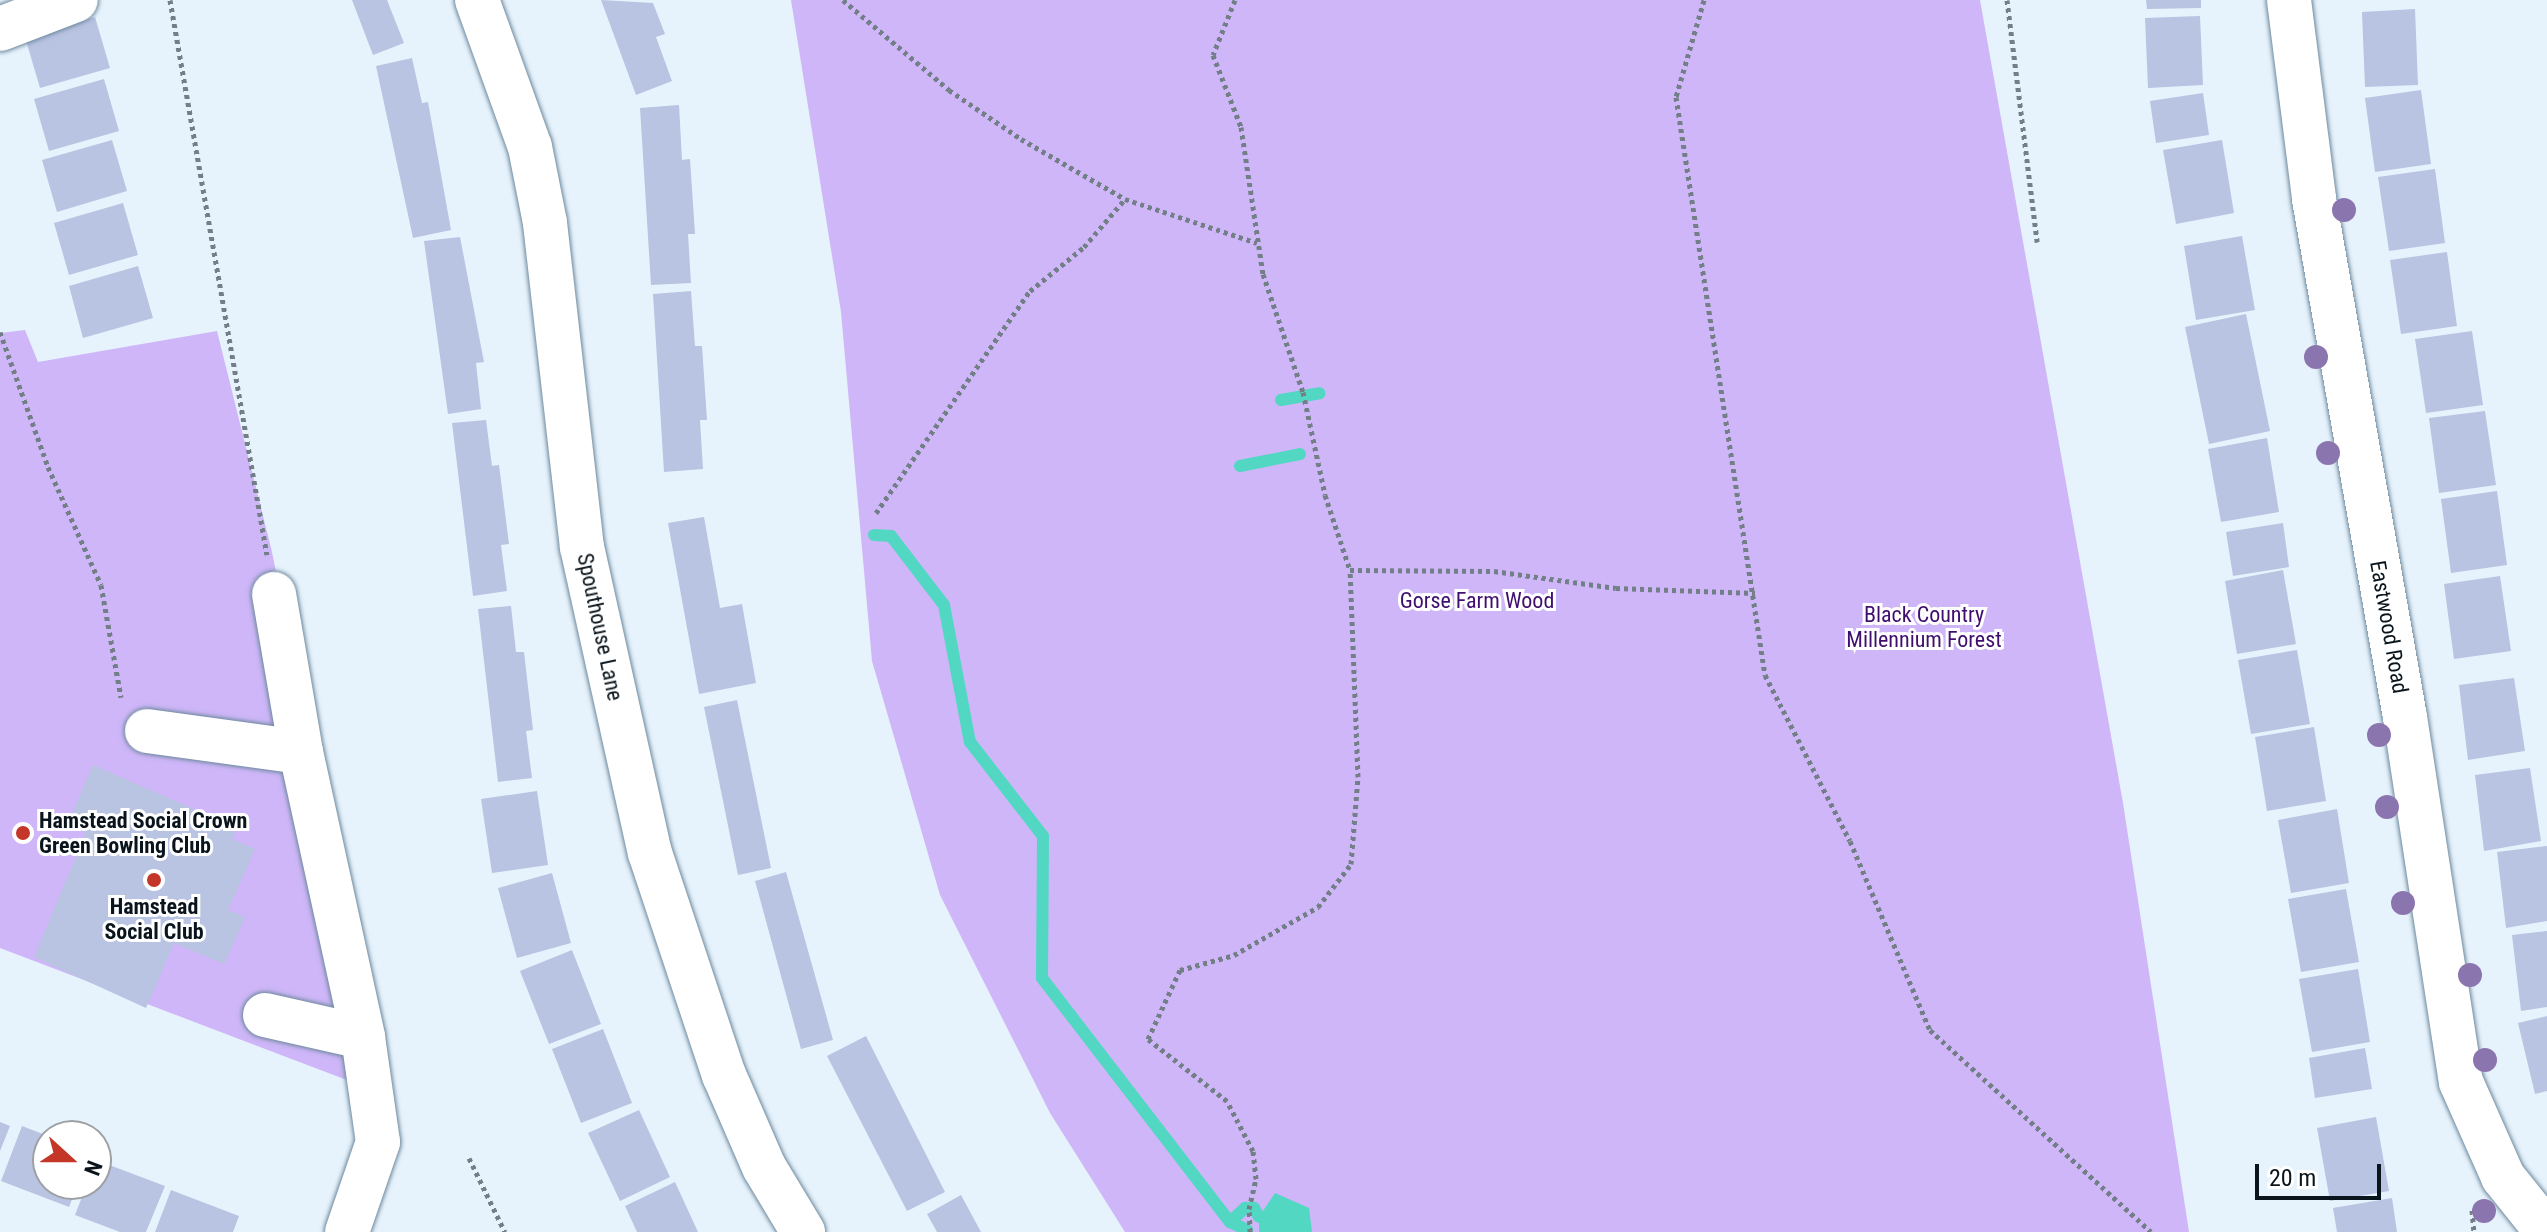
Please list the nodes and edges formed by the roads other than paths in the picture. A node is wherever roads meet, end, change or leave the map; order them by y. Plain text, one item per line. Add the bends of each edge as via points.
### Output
1 (76, 0) edge
2 (477, 0) edge
3 (2289, 0) edge
4 (0, 29) edge
5 (274, 594) road end
6 (147, 731) road end
7 (301, 752) junction
8 (265, 1015) dead end
9 (363, 1037) junction
10 (347, 1232) edge
11 (803, 1232) edge
12 (2547, 1232) edge

1 - 4 street
2 - 11 street, Spouthouse Lane via 530,147 545,223 582,547 650,853 724,1075 764,1167
3 - 12 street, Eastwood Road via 2314,199 2405,717 2461,1082 2503,1177
5 - 7 street
6 - 7 street
7 - 9 street
8 - 9 street
9 - 10 street via 378,1142

